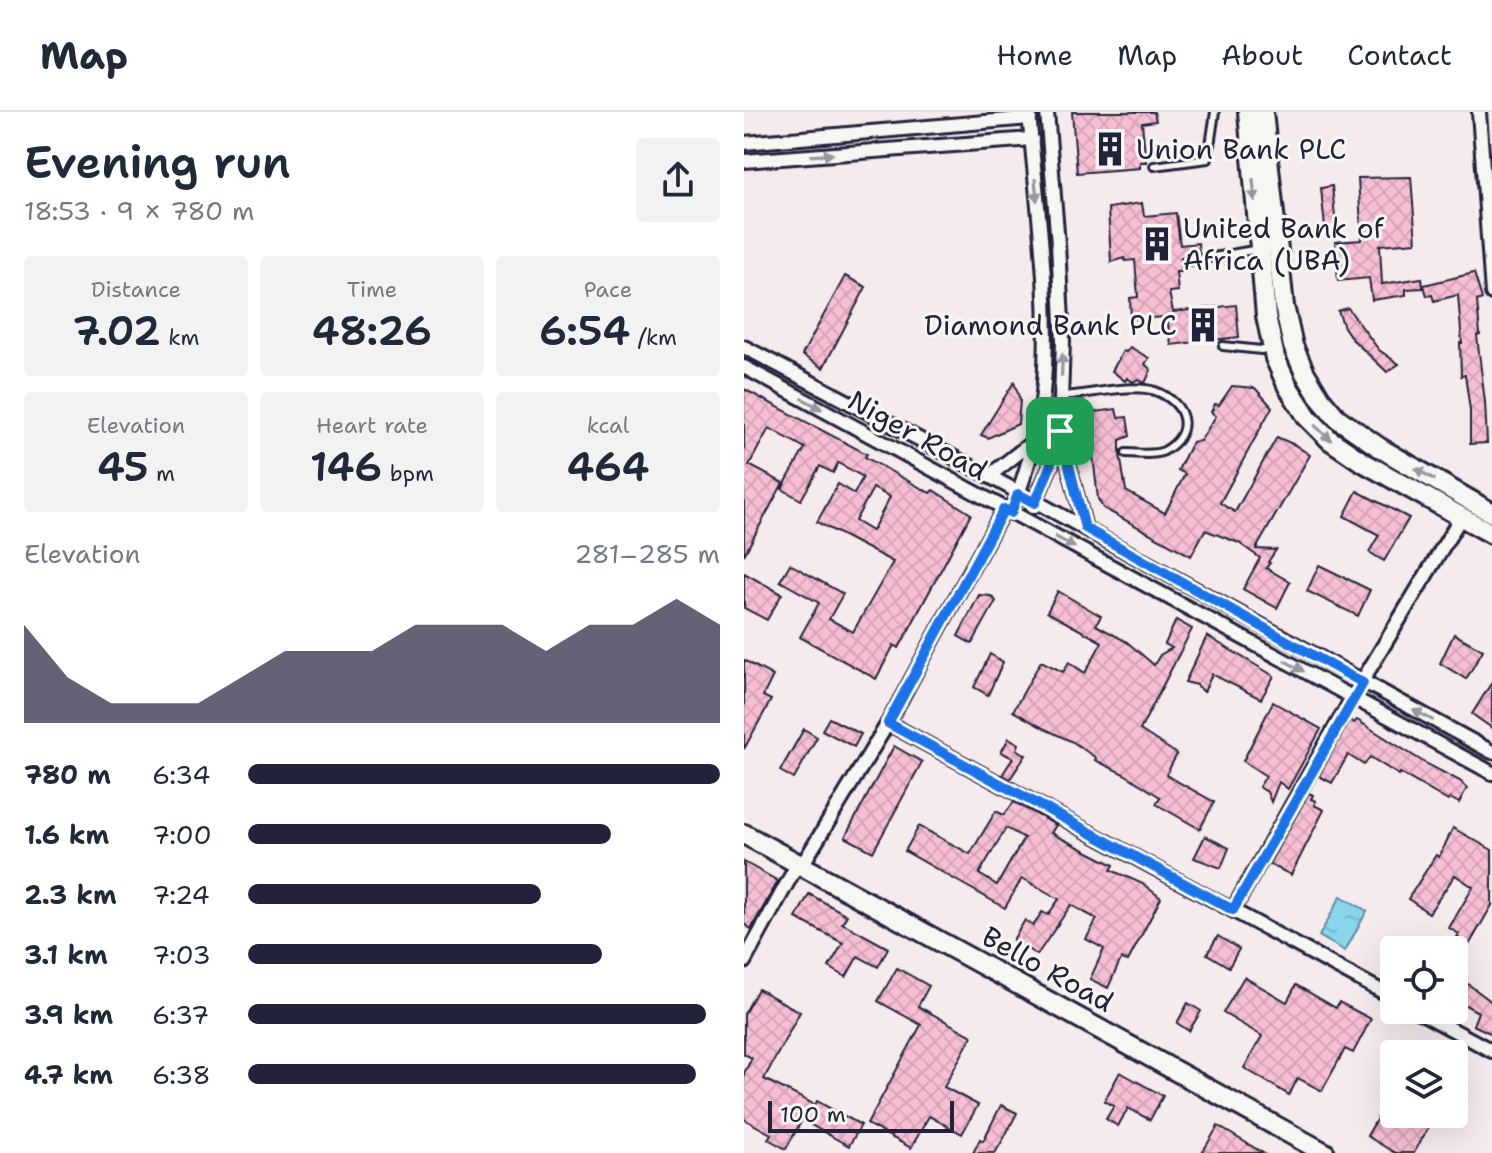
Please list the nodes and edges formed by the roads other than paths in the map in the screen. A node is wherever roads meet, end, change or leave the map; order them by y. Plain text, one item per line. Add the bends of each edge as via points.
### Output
1 (1047, 112) edge
2 (1215, 112) edge
3 (1248, 112) edge
4 (1263, 112) edge
5 (1479, 112) edge
6 (1030, 115) edge
7 (782, 139) junction
8 (1032, 139) junction
9 (744, 143) edge
10 (1258, 149) junction
11 (784, 158) junction
12 (744, 161) edge
13 (1154, 166) dead end
14 (1259, 249) junction
15 (1191, 261) dead end
16 (1492, 293) edge
17 (1223, 346) dead end
18 (744, 347) edge
19 (1273, 351) junction
20 (744, 367) edge
21 (1061, 396) junction
22 (1060, 431) junction
23 (1035, 440) junction
24 (1126, 453) dead end
25 (989, 476) junction
26 (1018, 494) junction
27 (1035, 503) junction
28 (1008, 511) junction
29 (1492, 513) edge
30 (1461, 517) junction
31 (1027, 521) junction
32 (1085, 528) junction
33 (1492, 534) edge
34 (1363, 683) junction
35 (1352, 698) junction
36 (888, 723) junction
37 (1492, 752) edge
38 (1492, 773) edge
39 (744, 834) edge
40 (799, 866) junction
41 (1233, 910) junction
42 (744, 962) edge
43 (1380, 990) edge
44 (1442, 1024) edge
45 (1492, 1051) edge
46 (1325, 1153) edge

21 -> 1 street via 1063,341
2 - 13 lane via 1208,159
3 - 10 street
4 - 10 street
5 - 16 street
6 - 7 street
6 - 8 street
7 - 9 street
7 - 11 street
11 -> 8 street
8 -> 23 street via 1045,349
10 -> 14 street
29 -> 10 street via 1380,448 1337,418 1320,398 1293,346
11 - 12 street
14 - 15 lane
14 - 19 street
17 - 19 lane
18 - 25 street, Niger Road
19 -> 30 street via 1288,387 1330,440
20 -> 28 street, Niger Road
21 - 22 street
21 - 24 lane via 1141,388 1166,396 1181,408 1185,422 1165,450
22 - 27 street
22 - 32 street
23 - 25 street
23 - 26 street
25 - 26 street, Niger Road
26 - 27 street, Niger Road
26 - 28 street
27 - 31 street
27 - 32 street, Niger Road
28 - 31 street, Niger Road
28 - 36 street
30 - 33 street
30 - 34 street
31 -> 35 street, Niger Road
32 - 34 street, Niger Road
34 - 35 street
37 -> 34 street, Niger Road
35 - 38 street, Niger Road
35 - 41 street
36 - 40 street
36 - 41 street
39 - 40 street, Bello Road
40 - 42 street
40 - 46 street, Bello Road
41 - 43 street
44 - 45 street

